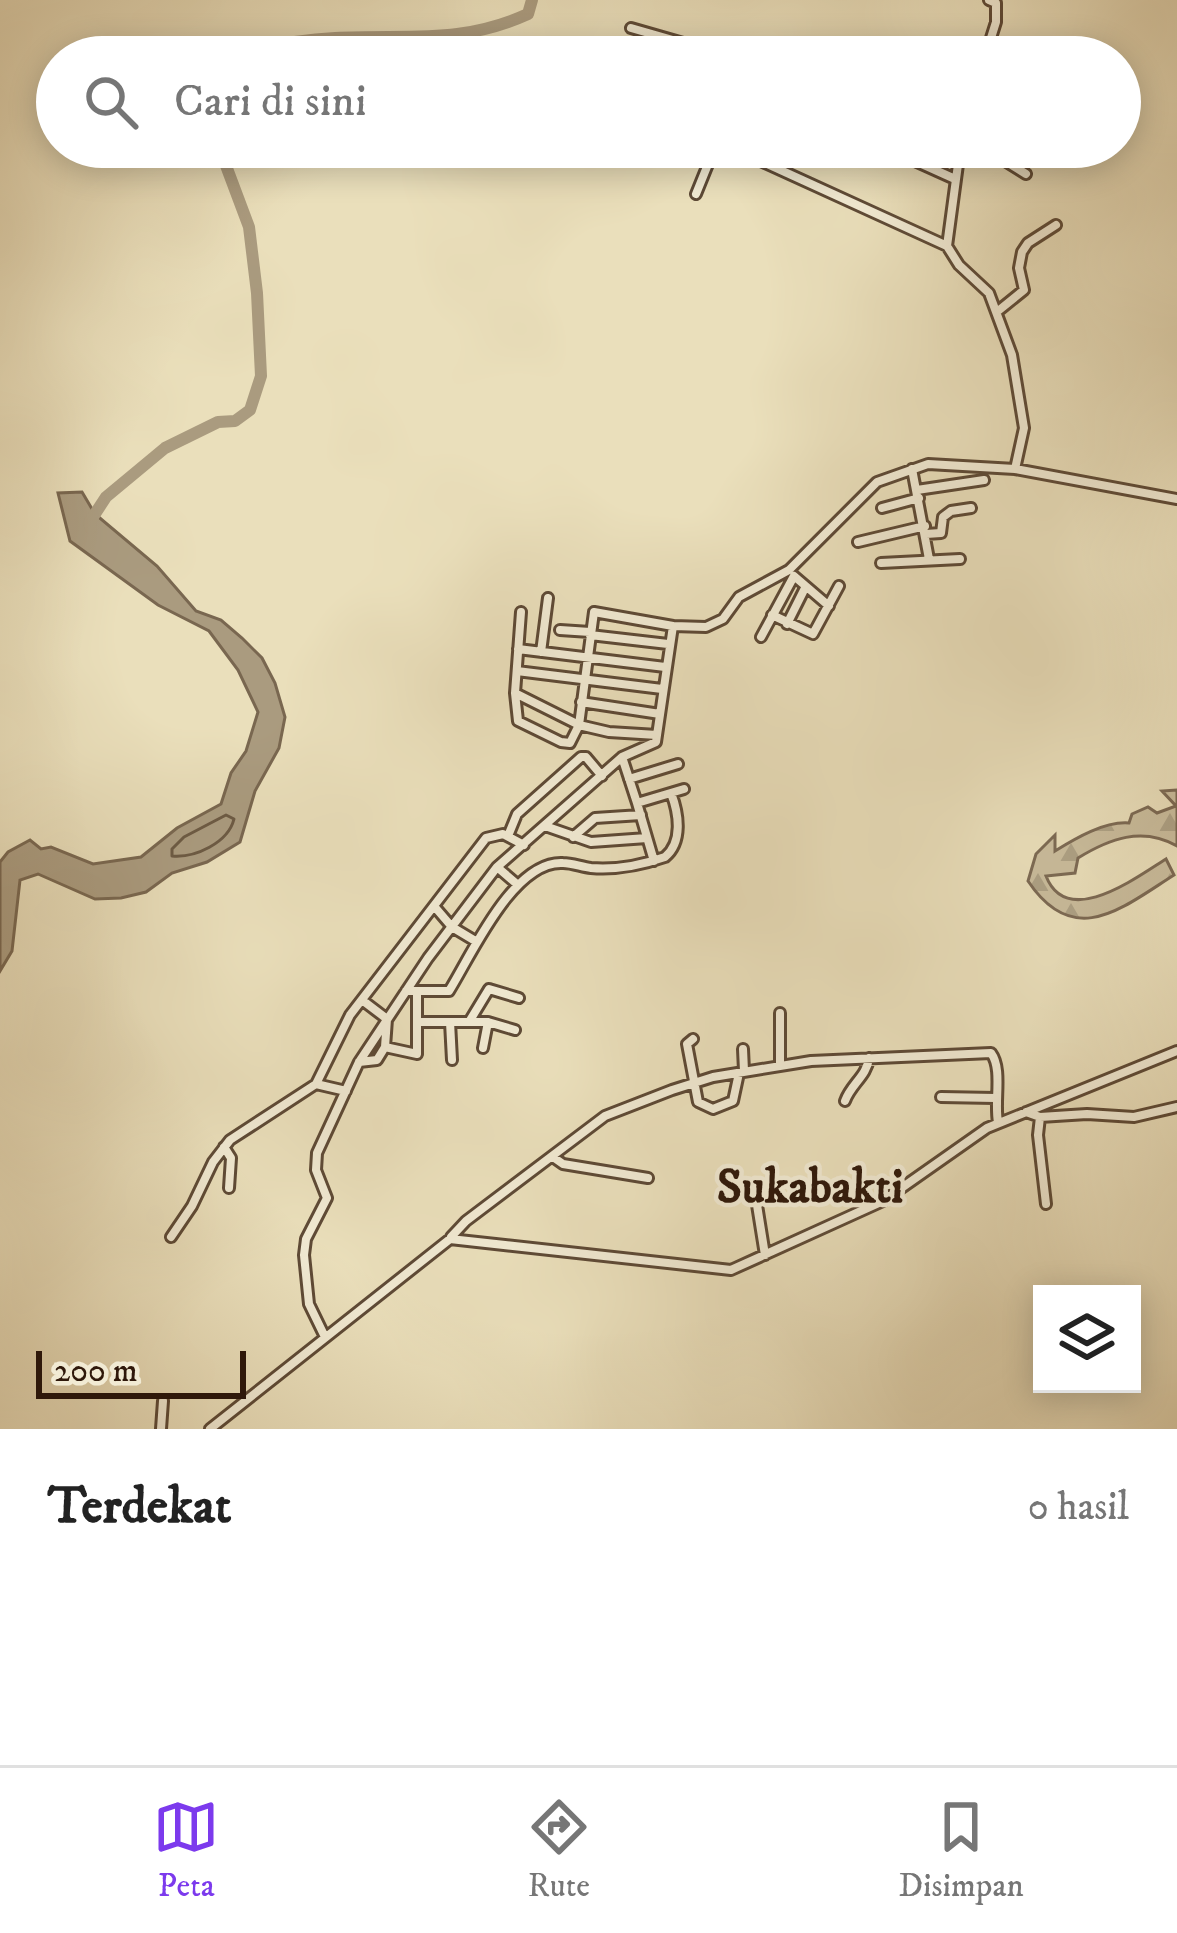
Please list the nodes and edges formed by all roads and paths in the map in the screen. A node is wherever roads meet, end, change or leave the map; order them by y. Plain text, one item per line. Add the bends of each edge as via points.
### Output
1 (989, 0) edge
2 (631, 28) dead end
3 (659, 36) edge
4 (992, 36) edge
5 (707, 168) edge
6 (776, 168) edge
7 (931, 168) edge
8 (956, 168) edge
9 (1016, 168) edge
10 (1026, 174) dead end
11 (955, 179) junction
12 (696, 194) dead end
13 (1056, 225) dead end
14 (947, 246) junction
15 (998, 311) junction
16 (912, 469) junction
17 (1015, 469) junction
18 (984, 481) dead end
19 (918, 494) junction
20 (1177, 499) edge
21 (882, 508) dead end
22 (971, 508) dead end
23 (926, 530) junction
24 (941, 533) junction
25 (957, 534) dead end
26 (858, 542) dead end
27 (928, 559) junction
28 (960, 559) dead end
29 (881, 563) dead end
30 (791, 573) junction
31 (838, 586) dead end
32 (805, 587) junction
33 (548, 598) dead end
34 (830, 606) junction
35 (520, 612) dead end
36 (772, 615) junction
37 (787, 624) junction
38 (673, 626) junction
39 (560, 630) dead end
40 (590, 633) junction
41 (760, 637) dead end
42 (668, 644) junction
43 (518, 649) junction
44 (542, 652) junction
45 (587, 658) junction
46 (665, 667) junction
47 (517, 670) junction
48 (584, 680) junction
49 (662, 689) junction
50 (515, 693) junction
51 (581, 702) junction
52 (660, 714) junction
53 (579, 725) junction
54 (610, 732) junction
55 (657, 735) junction
56 (623, 757) junction
57 (678, 764) dead end
58 (602, 776) junction
59 (629, 778) junction
60 (684, 789) dead end
61 (671, 794) junction
62 (637, 803) junction
63 (640, 815) junction
64 (545, 826) junction
65 (508, 836) junction
66 (573, 837) junction
67 (647, 838) junction
68 (524, 845) junction
69 (655, 861) junction
70 (497, 867) junction
71 (518, 885) junction
72 (434, 906) junction
73 (452, 927) junction
74 (477, 942) junction
75 (412, 991) junction
76 (518, 998) dead end
77 (362, 1000) junction
78 (780, 1013) dead end
79 (387, 1019) junction
80 (417, 1022) junction
81 (450, 1022) junction
82 (469, 1022) junction
83 (488, 1022) junction
84 (515, 1030) dead end
85 (693, 1039) dead end
86 (385, 1047) junction
87 (483, 1048) dead end
88 (742, 1049) dead end
89 (1177, 1052) edge
90 (869, 1058) junction
91 (452, 1060) dead end
92 (359, 1062) junction
93 (780, 1065) junction
94 (742, 1071) junction
95 (693, 1083) junction
96 (316, 1084) junction
97 (346, 1091) junction
98 (941, 1096) dead end
99 (995, 1098) junction
100 (845, 1101) dead end
101 (1177, 1107) edge
102 (1024, 1111) junction
103 (1040, 1117) junction
104 (998, 1122) junction
105 (224, 1147) junction
106 (553, 1157) junction
107 (648, 1178) dead end
108 (229, 1188) dead end
109 (1046, 1204) dead end
110 (757, 1205) dead end
111 (171, 1237) dead end
112 (450, 1239) junction
113 (766, 1256) junction
114 (325, 1337) junction
115 (163, 1401) dead end
116 (160, 1429) edge
117 (210, 1429) edge

1 - 4 street via 996,4
2 - 3 street
5 - 12 street
6 - 14 street
7 - 11 street
8 - 11 street
9 - 10 street
11 - 14 street
13 - 15 street via 1026,245 1018,268 1024,290
14 - 15 street
15 - 17 street via 1024,415
16 - 17 street
16 - 19 street
16 - 30 street via 877,482
17 - 20 street
18 - 19 street
19 - 21 street
19 - 23 street
22 - 24 street via 943,517
23 - 24 street
23 - 26 street
23 - 27 street
24 - 25 street
27 - 28 street
27 - 29 street
30 - 32 street
30 - 36 street
30 - 38 street via 740,596 714,624
31 - 34 street
32 - 34 street
32 - 37 street
33 - 44 street
34 - 37 street via 813,634
35 - 43 street
36 - 37 street
36 - 41 street
38 - 40 street via 594,612
38 - 42 street
39 - 40 street
40 - 42 street
40 - 45 street
42 - 46 street
43 - 44 street
43 - 47 street
44 - 45 street
45 - 46 street
45 - 48 street
46 - 49 street
47 - 48 street
47 - 50 street
48 - 49 street
48 - 51 street
49 - 52 street
50 - 53 street
50 - 53 street via 514,716 522,724 567,744
51 - 52 street
51 - 53 street
52 - 55 street
53 - 54 street
54 - 55 street
54 - 56 street
55 - 56 street via 653,745
56 - 58 street
56 - 59 street
57 - 59 street
58 - 64 street
58 - 65 street via 581,757 514,817
59 - 62 street
60 - 61 street
61 - 62 street
61 - 69 street via 676,845
62 - 63 street
63 - 66 street via 590,820
63 - 67 street
64 - 66 street
64 - 68 street
65 - 68 street
65 - 72 street via 486,838
66 - 67 street
67 - 69 street
68 - 70 street
69 - 71 street via 554,863
70 - 71 street
70 - 73 street
71 - 74 street
72 - 73 street
72 - 77 street
73 - 74 street
73 - 75 street
74 - 75 street via 449,992
75 - 79 street
75 - 80 street
76 - 82 street via 489,989
77 - 79 street
77 - 96 street
78 - 93 street
79 - 86 street
79 - 92 street
80 - 81 street
80 - 86 street via 417,1054
81 - 82 street
81 - 91 street
82 - 83 street
83 - 84 street
83 - 87 street
85 - 95 street
86 - 92 street via 377,1060
88 - 94 street
89 - 102 street
90 - 93 street
90 - 99 street via 991,1053
90 - 100 street
92 - 97 street
93 - 94 street
94 - 95 street
94 - 95 street via 737,1097 713,1109 698,1102
95 - 106 street via 605,1116
96 - 97 street
96 - 105 street
97 - 114 street via 317,1153 327,1198 304,1256 309,1304
98 - 99 street
99 - 104 street
101 - 103 street via 1134,1117
102 - 103 street
102 - 104 street
103 - 109 street
104 - 113 street via 883,1201
105 - 108 street
105 - 111 street
106 - 107 street
106 - 112 street
110 - 113 street
112 - 113 street via 723,1271
112 - 114 street
114 - 117 street
115 - 116 street

